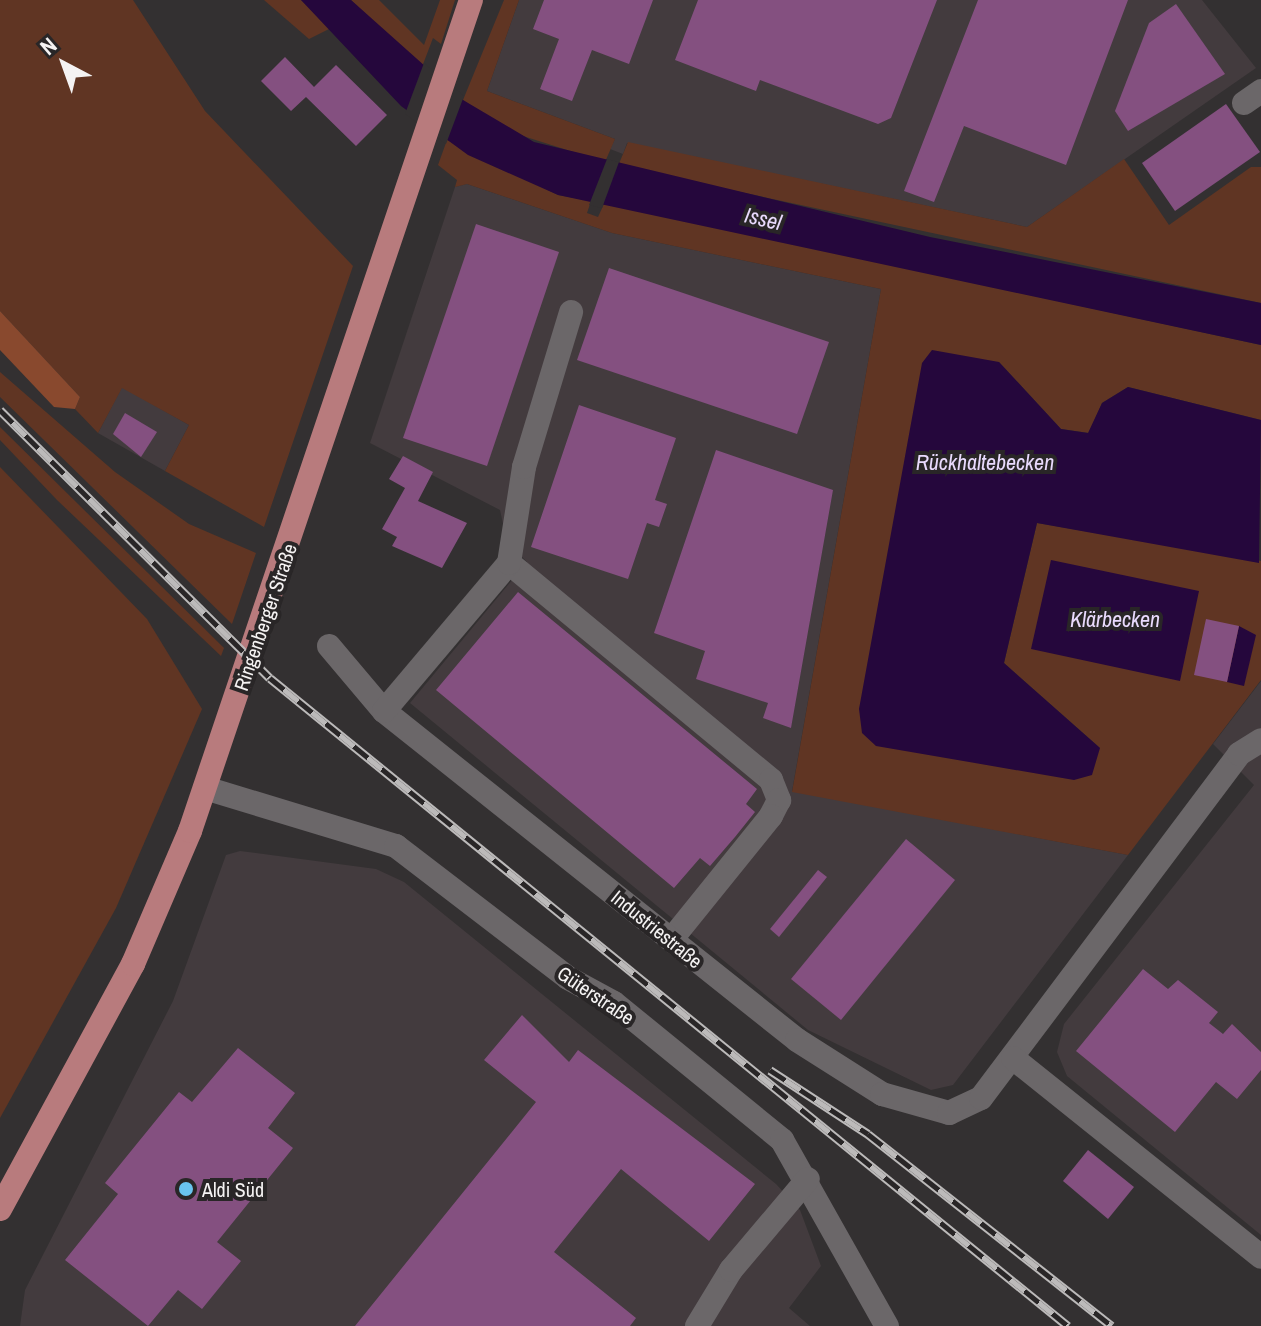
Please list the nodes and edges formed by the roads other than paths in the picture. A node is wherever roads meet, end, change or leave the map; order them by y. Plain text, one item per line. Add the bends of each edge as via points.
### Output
1 (471, 0) edge
2 (571, 312) dead end
3 (509, 563) junction
4 (329, 646) dead end
5 (384, 711) junction
6 (1261, 740) edge
7 (205, 788) junction
8 (671, 940) junction
9 (1013, 1058) junction
10 (808, 1179) junction
11 (0, 1209) edge
12 (1261, 1257) edge
13 (697, 1326) edge
14 (887, 1326) edge

1 - 7 main road, Ringenberger Straße
2 - 3 street via 524,467
3 - 5 street
3 - 8 street via 771,780 779,800 771,816
4 - 5 street, Industriestraße
5 - 8 street, Industriestraße
6 - 9 street, Industriestraße via 1239,754
7 - 10 street, Güterstraße via 358,831 420,861 782,1140
7 - 11 main road, Ringenberger Straße via 133,964
8 - 9 street, Industriestraße via 797,1040 882,1094 949,1113 981,1098
9 - 12 street
10 - 13 street via 731,1270
10 - 14 street, Güterstraße

